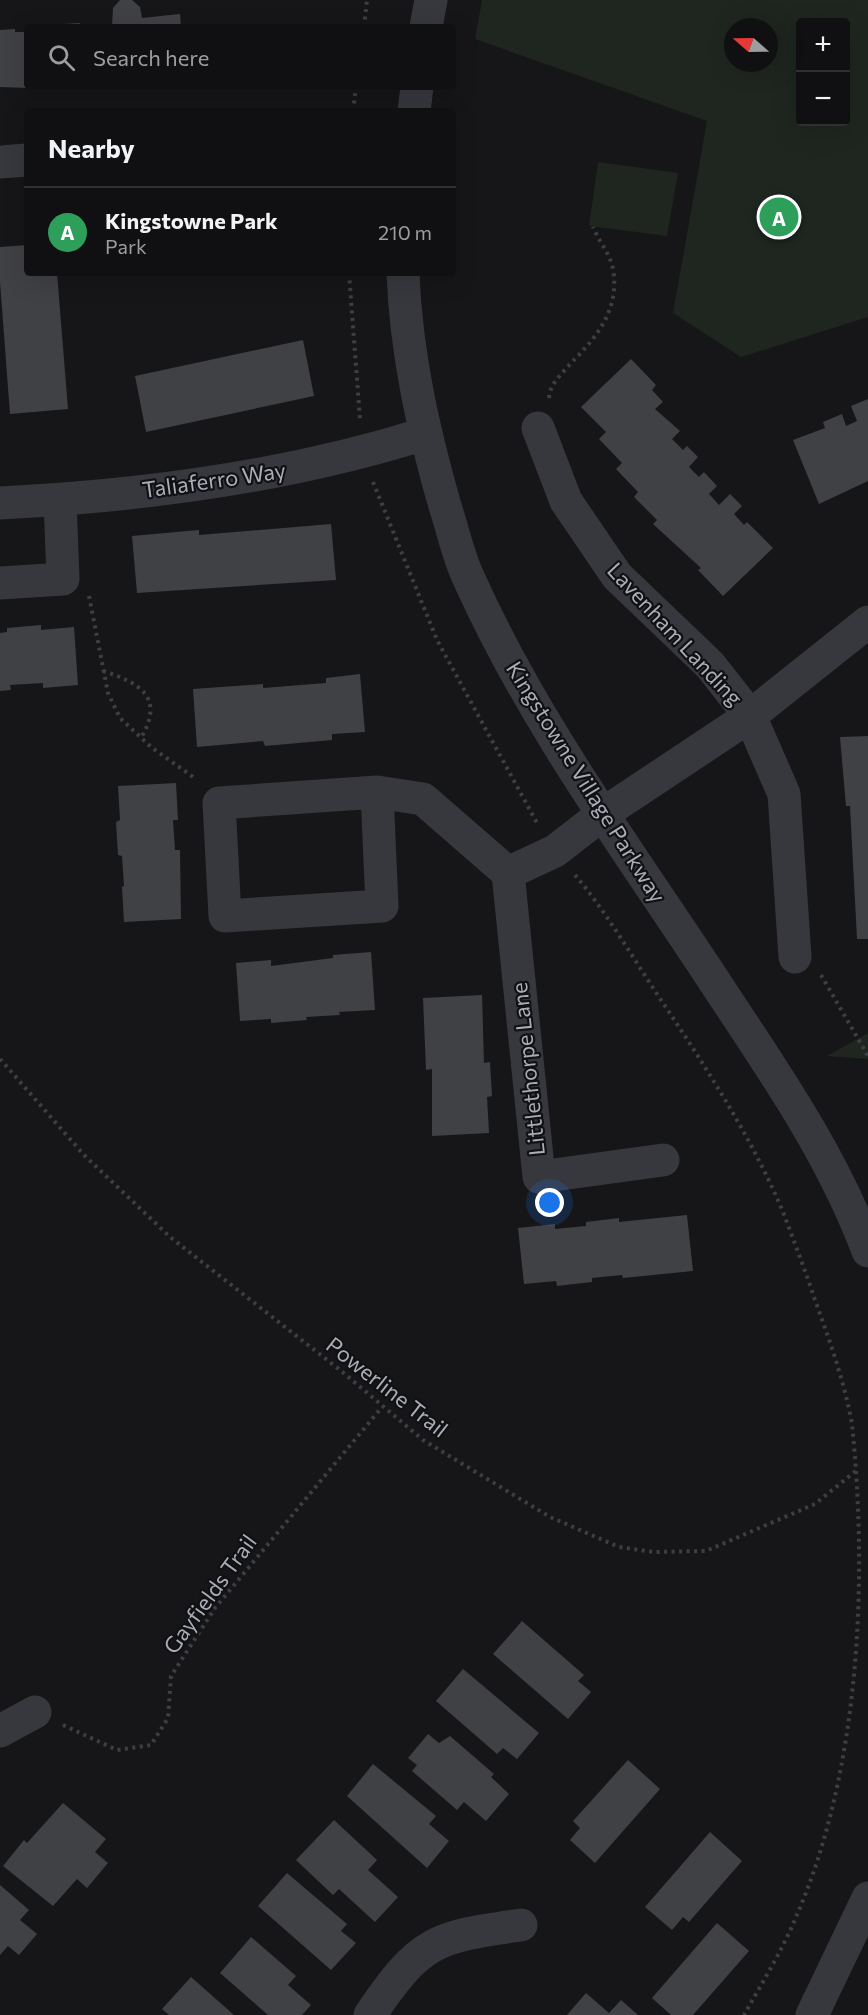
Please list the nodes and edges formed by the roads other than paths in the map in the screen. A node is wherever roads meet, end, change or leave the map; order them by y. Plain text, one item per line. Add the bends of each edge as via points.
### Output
1 (431, 0) edge
2 (427, 24) edge
3 (417, 90) edge
4 (414, 108) edge
5 (24, 160) edge
6 (0, 162) edge
7 (403, 276) edge
8 (544, 415) road end
9 (424, 434) junction
10 (60, 500) junction
11 (0, 502) edge
12 (0, 583) edge
13 (868, 622) edge
14 (750, 716) junction
15 (377, 792) junction
16 (604, 813) junction
17 (508, 873) junction
18 (807, 962) road end
19 (663, 1160) dead end
20 (868, 1251) edge
21 (35, 1712) road end
22 (0, 1731) edge
23 (868, 1898) edge
24 (521, 1925) dead end
25 (370, 2015) edge
26 (812, 2015) edge

1 - 2 street
3 - 4 street
5 - 6 street
7 - 9 street, Kingstowne Village Parkway
8 - 14 street, Lavenham Landing via 566,501 617,576 710,665
9 - 10 street, Taliaferro Way via 364,453 262,476
9 - 16 street, Kingstowne Village Parkway via 467,577 551,733
10 - 11 street, Taliaferro Way
10 - 12 street via 63,579
13 - 14 street
14 - 16 street
14 - 18 street, Lavenham Landing via 784,794
15 - 15 street via 219,803 225,916 382,906
15 - 17 street via 423,799
16 - 17 street via 555,851
16 - 20 street, Kingstowne Village Parkway via 791,1098 837,1176
17 - 19 street, Littlethorpe Lane via 539,1177
21 - 22 street
23 - 26 street
24 - 25 street via 462,1933 439,1942 416,1956 395,1978

